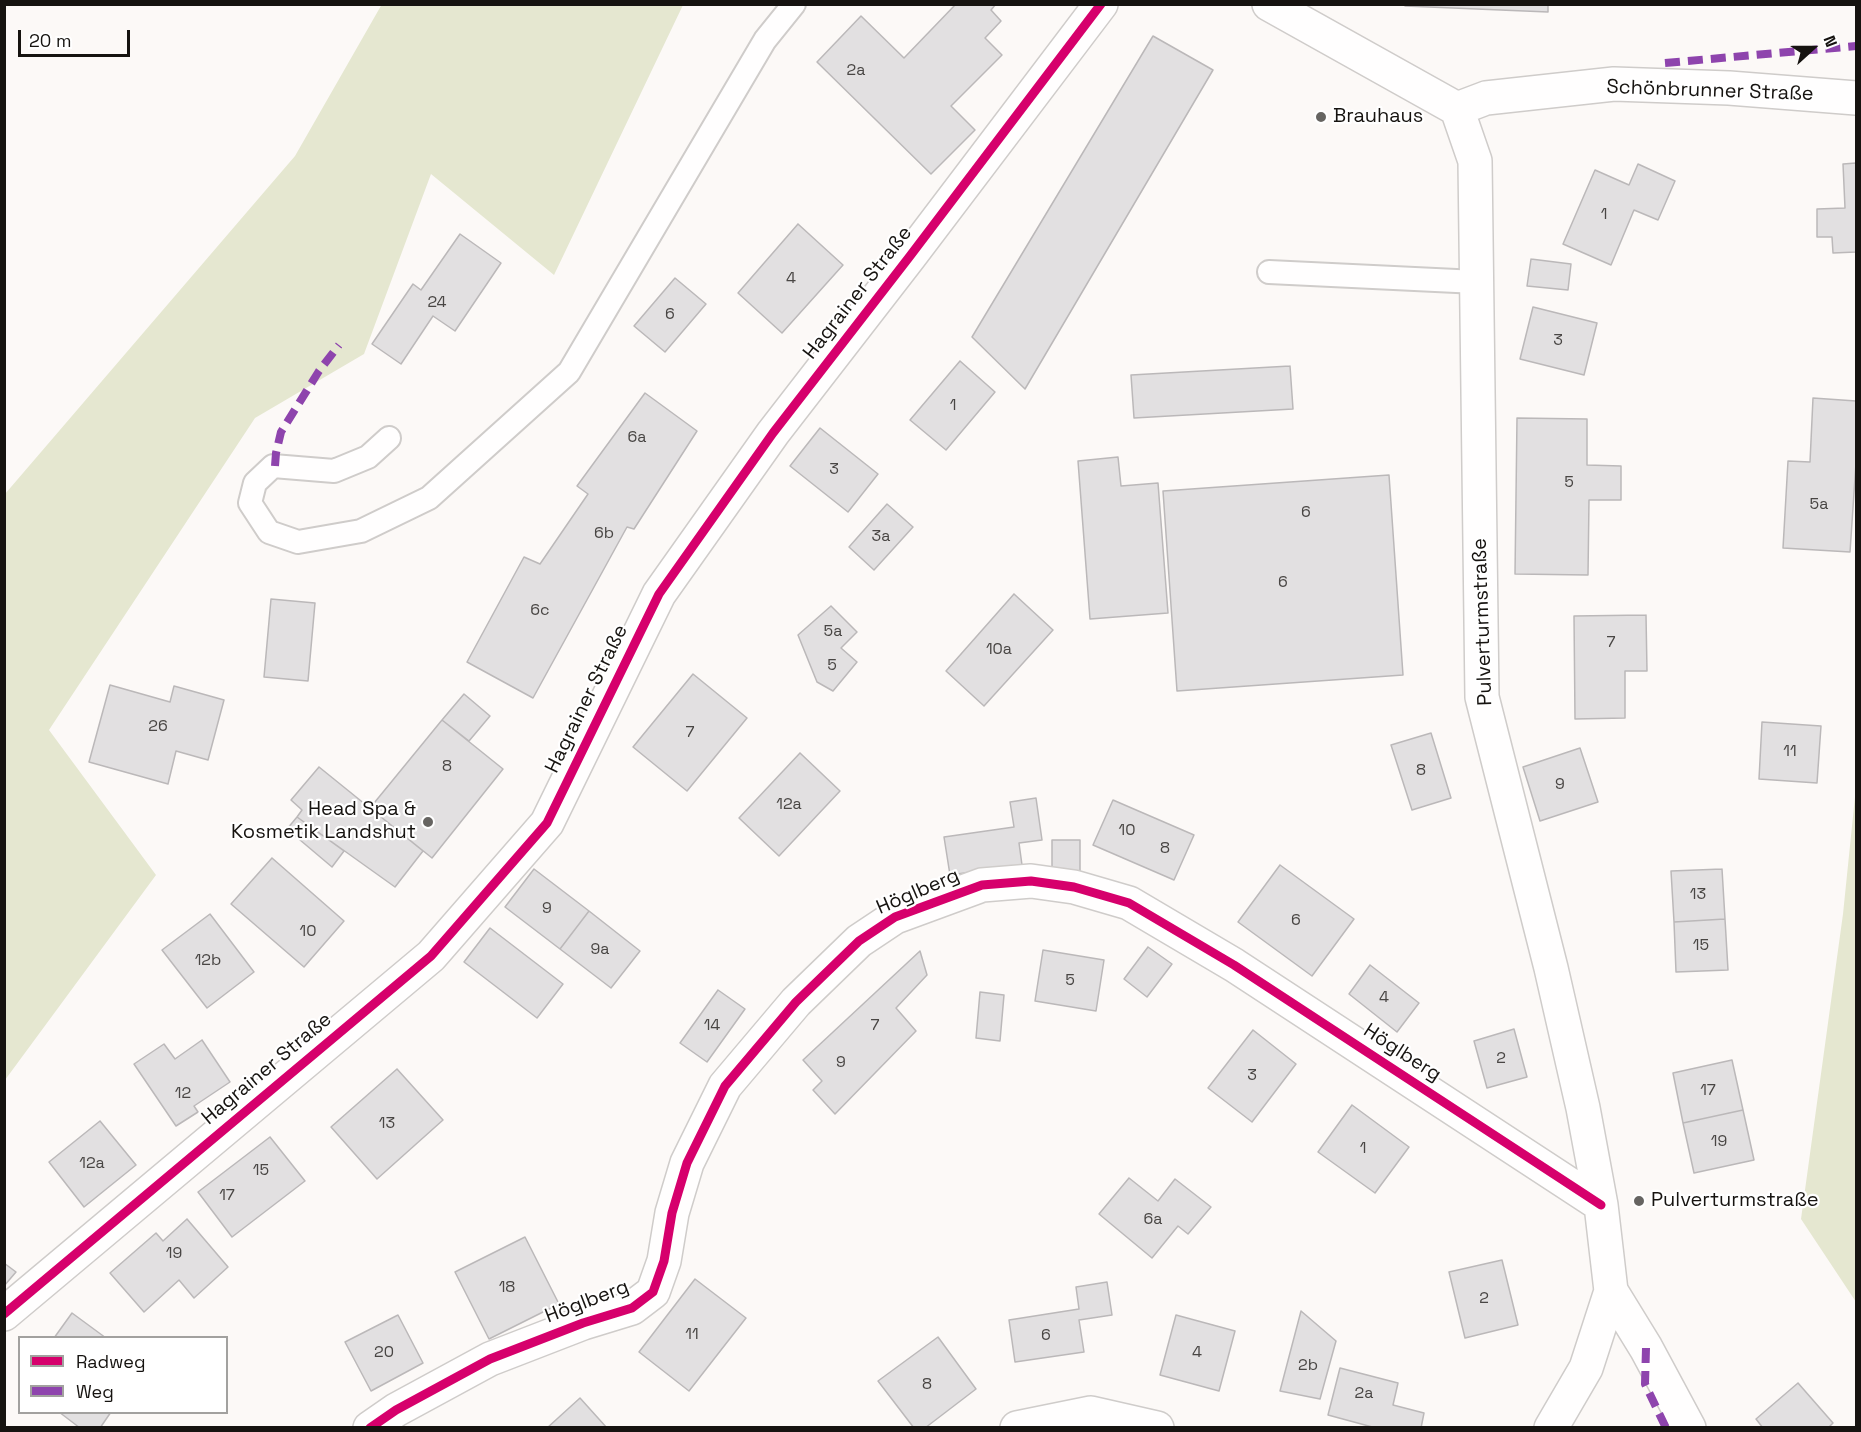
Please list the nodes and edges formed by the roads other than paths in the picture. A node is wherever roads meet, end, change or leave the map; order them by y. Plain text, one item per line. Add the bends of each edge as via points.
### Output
1 (794, 4) edge
2 (1101, 4) edge
3 (1269, 4) edge
4 (1857, 98) edge
5 (1457, 109) junction
6 (1269, 272) dead end
7 (1477, 282) junction
8 (389, 438) dead end
9 (1600, 1205) junction
10 (1611, 1291) junction
11 (4, 1314) edge
12 (370, 1428) edge
13 (1017, 1428) edge
14 (1157, 1428) edge
15 (1551, 1428) edge
16 (1689, 1428) edge

1 - 8 lane via 765,40 569,372 429,498 361,531 298,542 269,532 249,503 255,483 273,466 334,471 368,457
2 - 11 street, Hagrainer Straße via 772,433 659,594 547,823 431,956
3 - 5 street
4 - 5 street, Schönbrunner Straße via 1614,84 1486,98
5 - 7 street, Pulverturmstraße via 1475,161
6 - 7 lane
7 - 9 street, Pulverturmstraße via 1482,697 1551,968
9 - 10 street, Pulverturmstraße
9 - 12 street, Höglberg via 1234,965 1129,903 1074,887 1031,881 982,885 895,917 860,941 796,1002 725,1086 687,1163 653,1292 632,1308 490,1359
10 - 15 street via 1586,1368
10 - 16 street, Pulverturmstraße
13 - 14 street via 1091,1413

